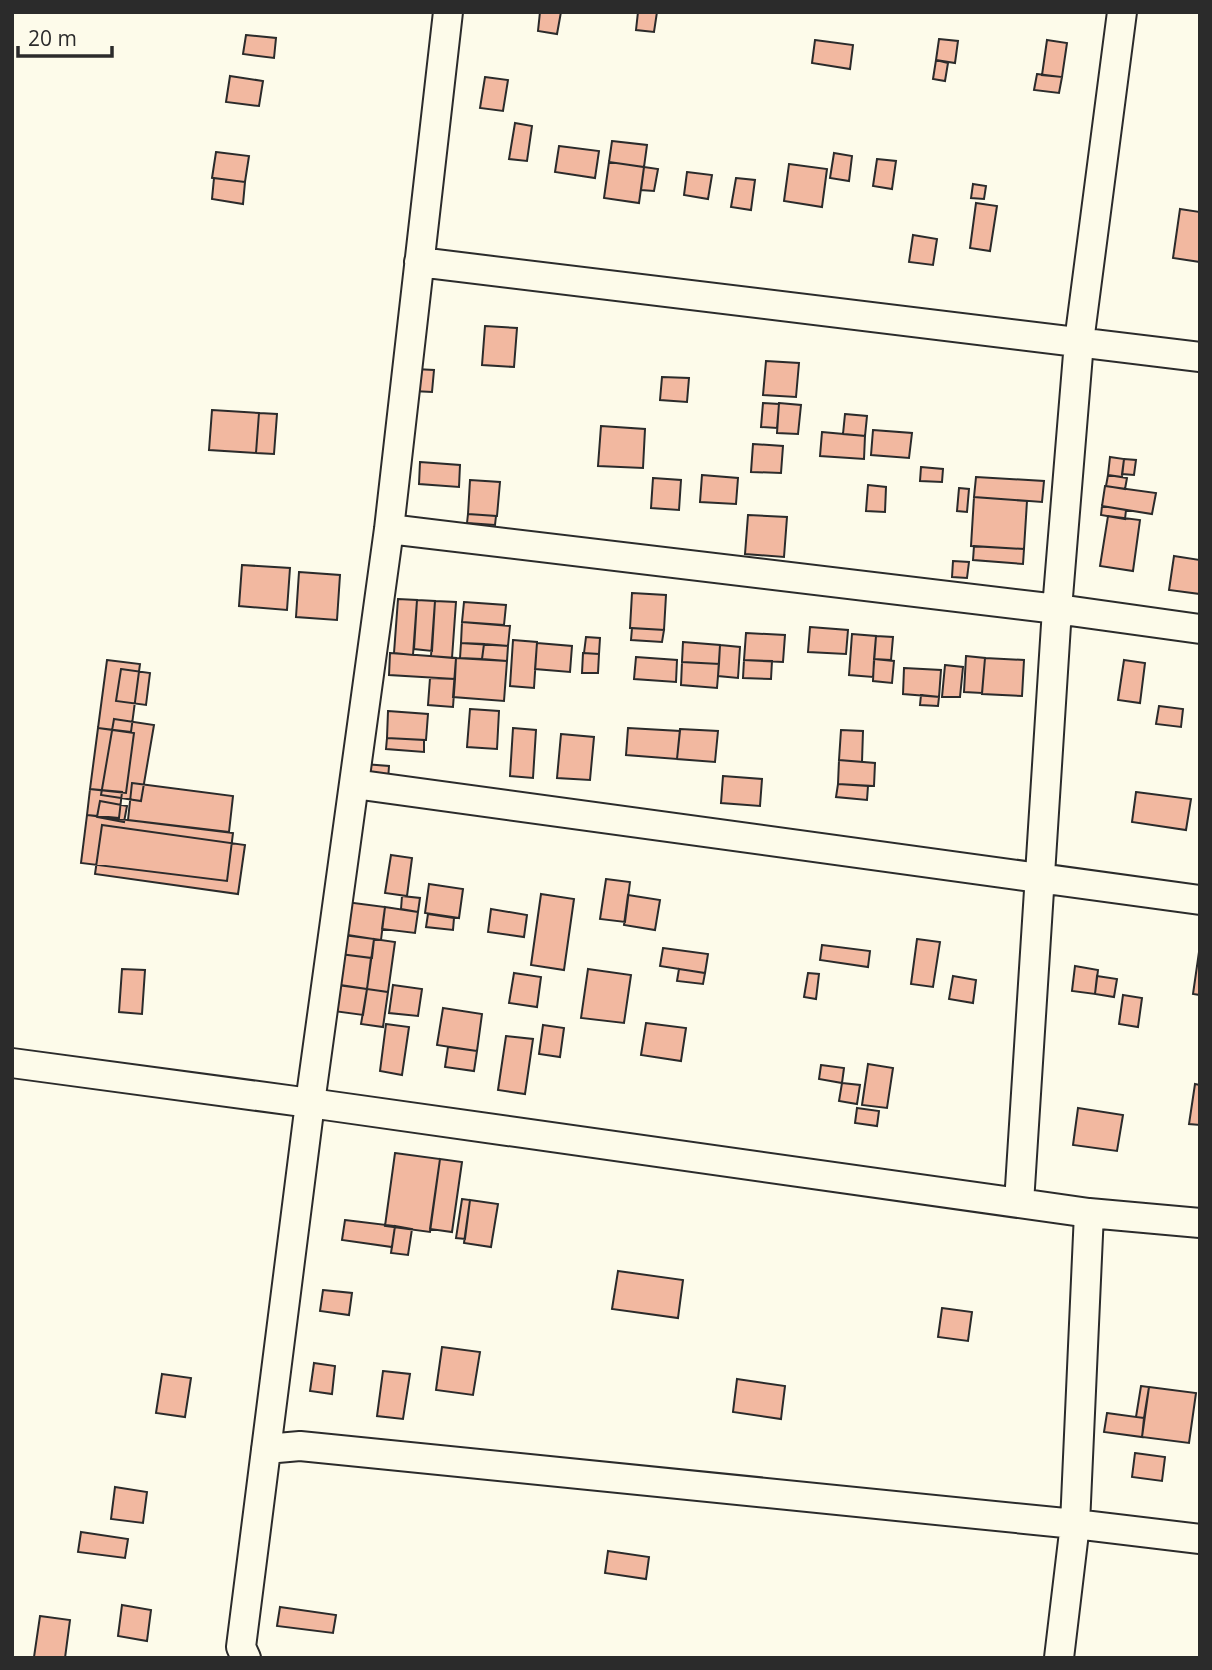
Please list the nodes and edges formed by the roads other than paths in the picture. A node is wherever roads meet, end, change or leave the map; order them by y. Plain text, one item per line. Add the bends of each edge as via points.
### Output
1 (448, 12) edge
2 (1122, 12) edge
3 (419, 262) junction
4 (1080, 342) junction
5 (1200, 357) edge
6 (389, 529) junction
7 (1057, 609) junction
8 (1200, 629) edge
9 (354, 785) junction
10 (1040, 878) junction
11 (1200, 900) edge
12 (12, 1063) edge
13 (310, 1103) junction
14 (1019, 1203) junction
15 (1088, 1213) junction
16 (1200, 1223) edge
17 (266, 1449) junction
18 (1075, 1524) junction
19 (1200, 1539) edge
20 (246, 1658) edge
21 (1059, 1658) edge

1 - 3 street
2 - 4 street
3 - 4 street
3 - 6 street
4 - 5 street
4 - 7 street
6 - 7 street
6 - 9 street
7 - 8 street
7 - 10 street
9 - 10 street
9 - 13 street
10 - 11 street
10 - 14 street
12 - 13 street
13 - 14 street
13 - 17 street
14 - 15 street
15 - 16 street
15 - 18 street
17 - 18 street via 300,1446
17 - 20 street via 241,1647
18 - 19 street
18 - 21 street

